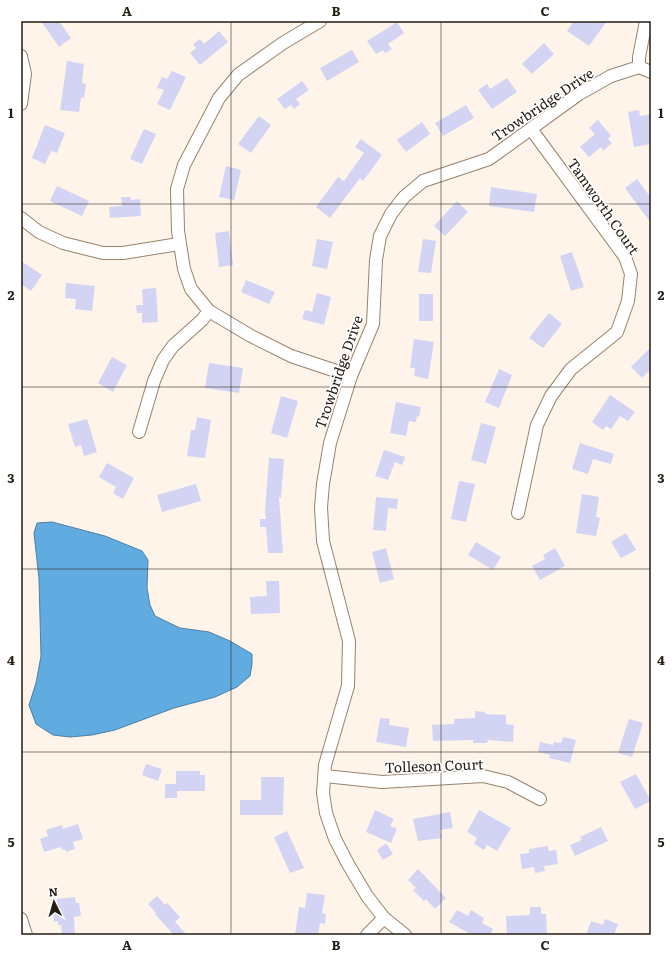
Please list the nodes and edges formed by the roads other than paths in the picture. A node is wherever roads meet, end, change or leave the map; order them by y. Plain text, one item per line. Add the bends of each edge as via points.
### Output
1 (320, 21) edge
2 (646, 21) edge
3 (21, 56) edge
4 (639, 67) junction
5 (651, 72) edge
6 (21, 104) edge
7 (531, 129) junction
8 (21, 218) edge
9 (179, 244) junction
10 (209, 311) junction
11 (351, 376) junction
12 (139, 432) dead end
13 (518, 513) dead end
14 (324, 776) junction
15 (540, 799) dead end
16 (384, 918) junction
17 (21, 919) edge
18 (26, 935) edge
19 (367, 935) edge
20 (405, 935) edge

1 - 9 street via 238,74 219,98 184,165 177,188
2 - 4 street
3 - 6 street via 25,74
4 - 5 street
4 - 7 street, Trowbridge Drive via 611,76 579,94
7 - 11 street, Trowbridge Drive via 489,159 423,181 404,197 391,214 380,236 376,260 373,324
7 - 13 street, Tamworth Court via 625,257 631,274 628,301 617,332 571,369 551,396 537,425
8 - 9 street via 39,232 63,243 103,253 123,253
9 - 10 street via 191,290
10 - 11 street via 291,356
10 - 12 street via 163,360
11 - 14 street, Trowbridge Drive via 330,443 323,484 324,542 349,641 348,686
14 - 15 street, Tolleson Court via 382,782 483,776 508,782
14 - 16 street, Trowbridge Drive via 326,813 335,839 367,896
16 - 19 street
16 - 20 street, Trowbridge Drive
17 - 18 street

